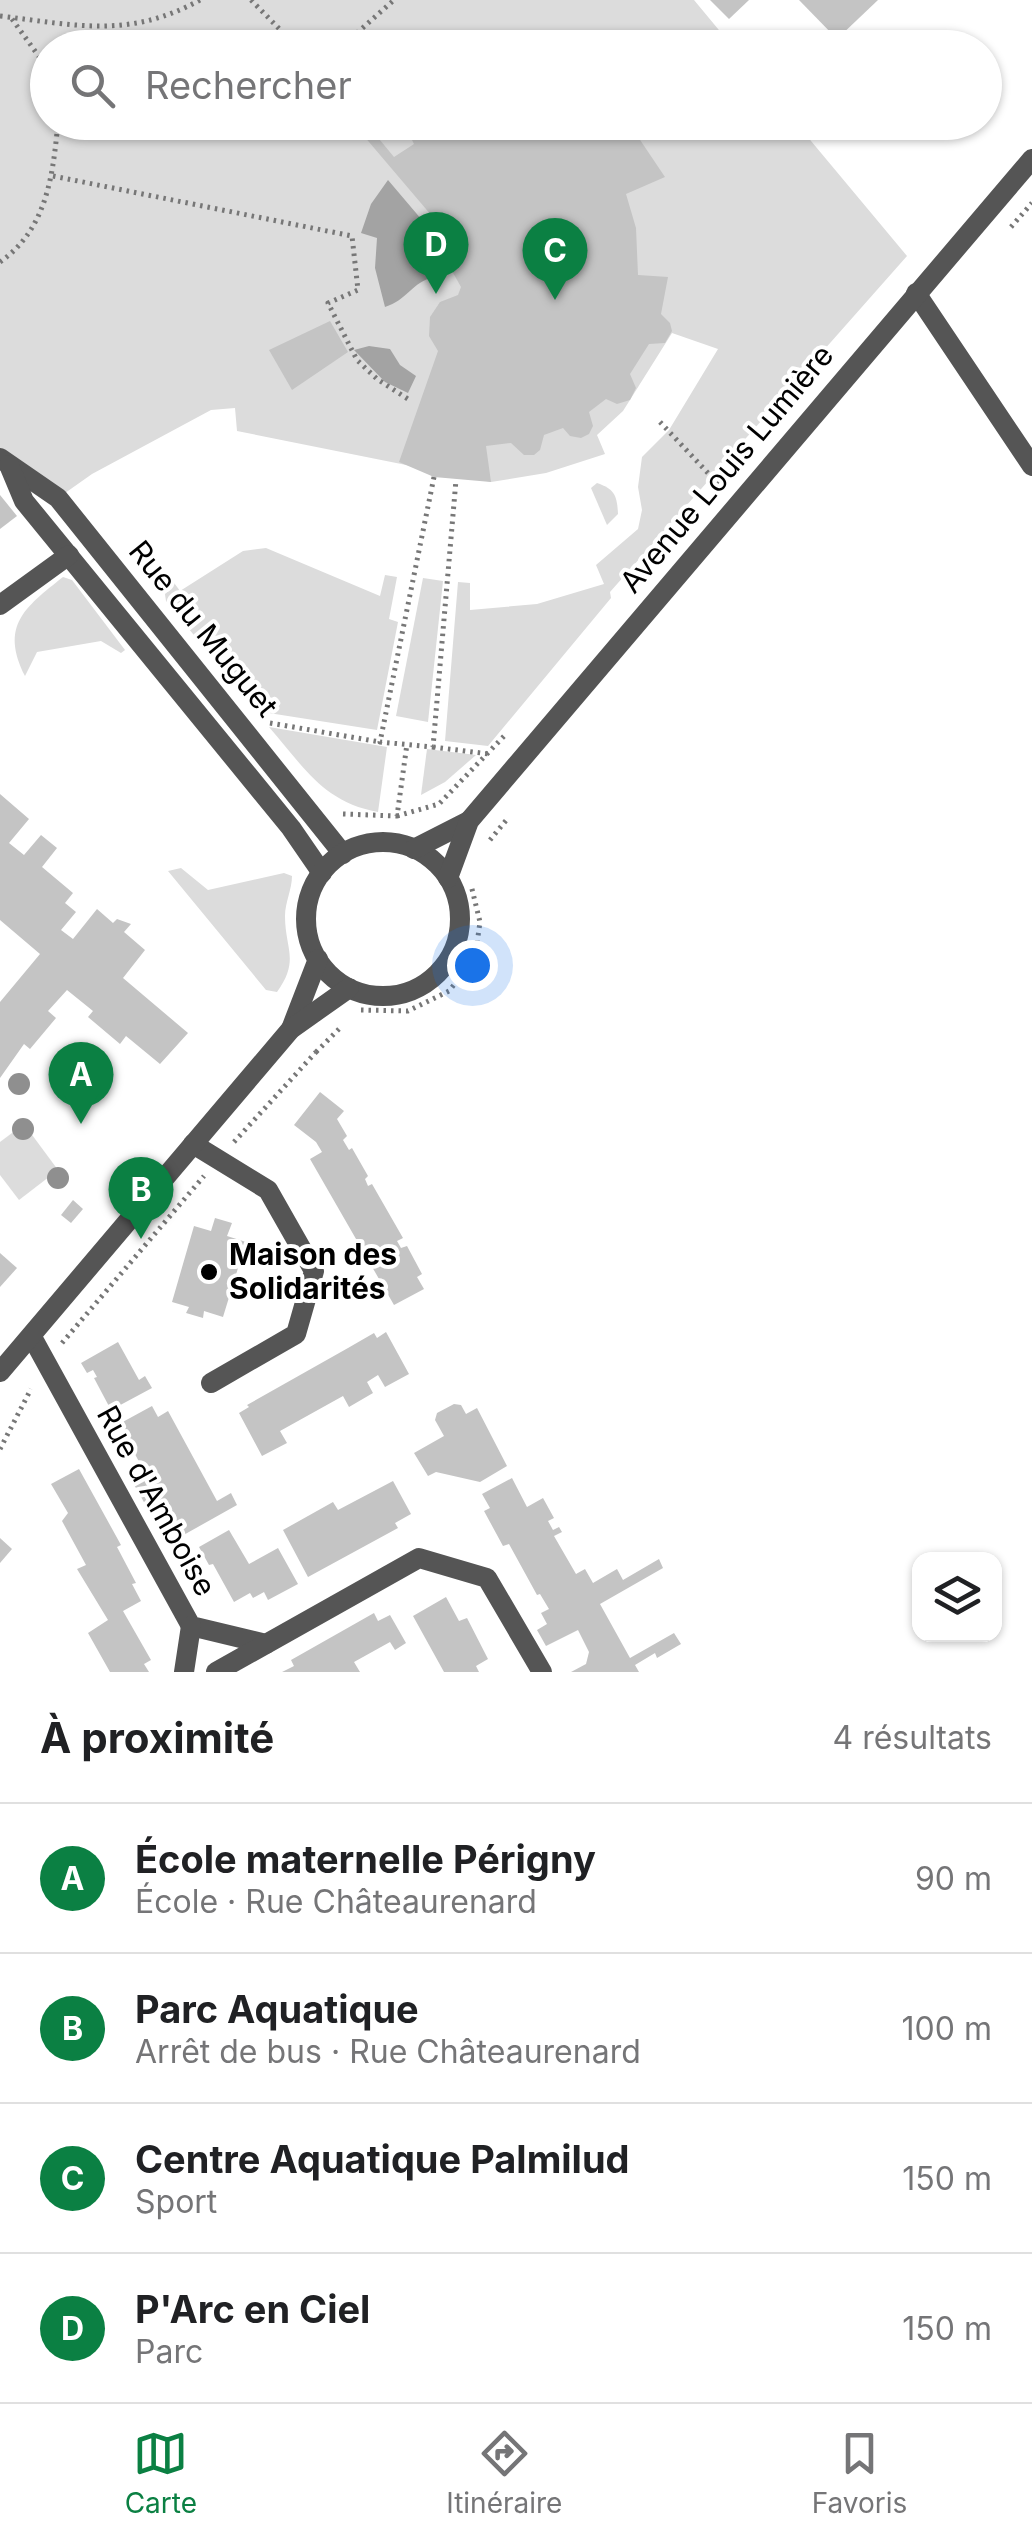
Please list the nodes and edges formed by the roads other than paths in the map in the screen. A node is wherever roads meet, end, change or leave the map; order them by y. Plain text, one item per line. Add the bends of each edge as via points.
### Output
1 (1032, 159) edge
2 (916, 293) junction
3 (4, 461) edge
4 (1032, 466) edge
5 (69, 555) junction
6 (0, 605) edge
7 (470, 820) junction
8 (414, 848) junction
9 (343, 854) junction
10 (322, 873) junction
11 (458, 877) junction
12 (318, 959) junction
13 (349, 988) junction
14 (291, 1029) junction
15 (193, 1144) junction
16 (32, 1338) junction
17 (0, 1372) edge
18 (211, 1383) dead end
19 (191, 1626) junction
20 (266, 1644) junction
21 (184, 1672) edge
22 (216, 1672) edge
23 (542, 1672) edge

1 - 2 street, Avenue Louis Lumière
2 - 4 street
2 - 7 street, Avenue Louis Lumière
3 - 5 street via 24,501
3 - 9 street, Rue du Muguet via 58,498
5 - 6 street
5 - 10 street
7 - 8 street, Avenue Louis Lumière
7 - 11 street, Avenue Louis Lumière
8 - 9 street via 378,842
8 - 11 street
9 - 10 street
10 - 12 street via 306,916
11 - 13 street via 457,942 433,979 392,996
12 - 13 street
12 - 14 street
13 - 14 street
14 - 15 street
15 - 16 street
15 - 18 street via 268,1190 314,1271 296,1334
16 - 17 street
16 - 19 street, Rue d'Amboise
19 - 20 street, Rue d'Amboise
19 - 21 street
20 - 22 street
20 - 23 street via 419,1558 488,1578

